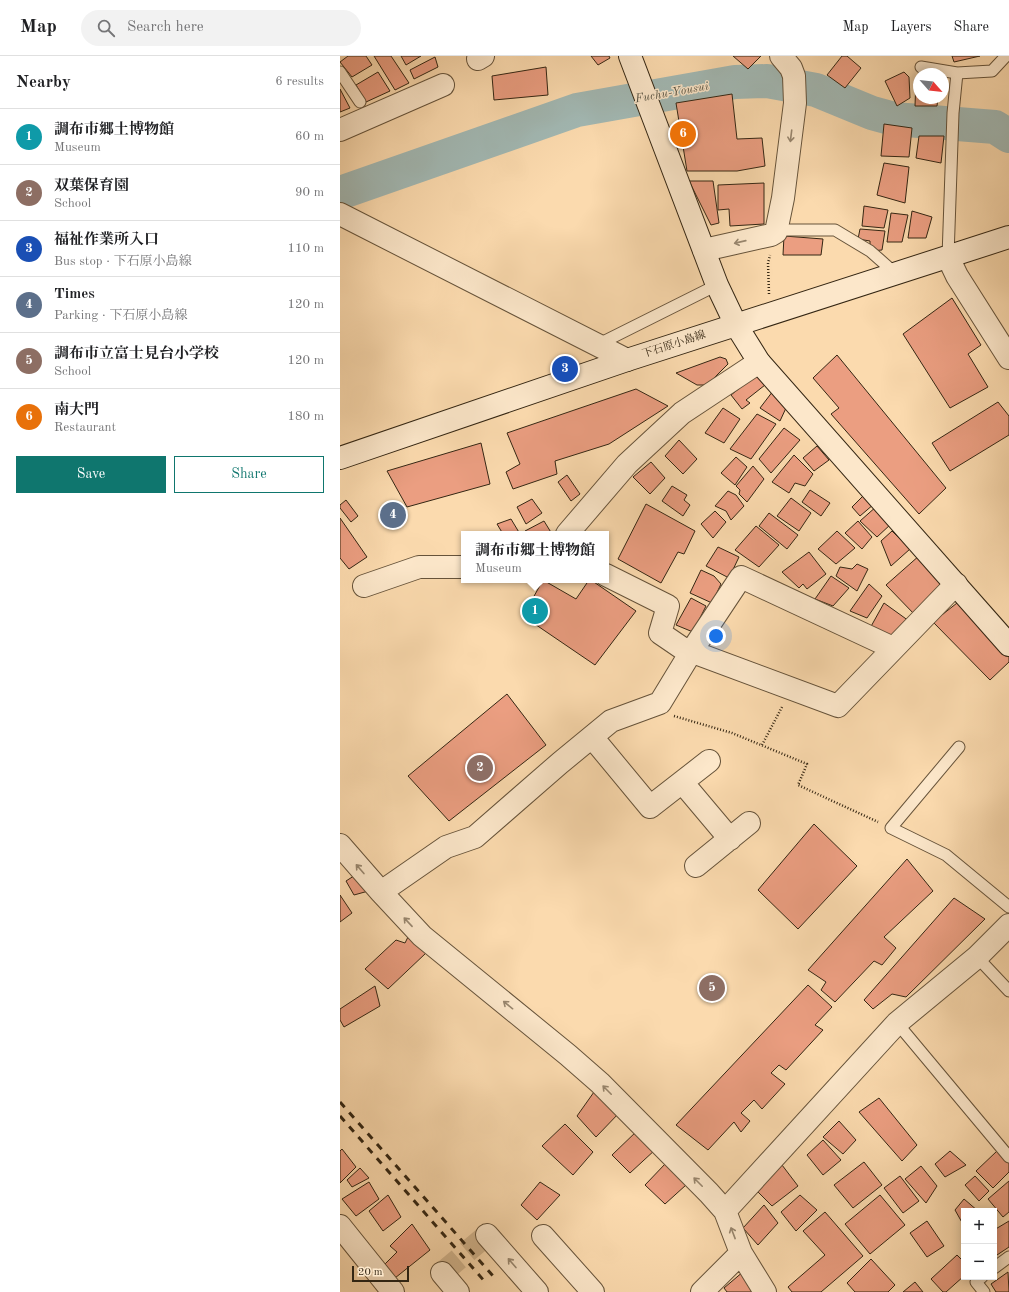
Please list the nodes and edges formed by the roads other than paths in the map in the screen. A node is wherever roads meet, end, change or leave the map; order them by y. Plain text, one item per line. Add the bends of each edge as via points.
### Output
1 (630, 56) edge
2 (1006, 56) edge
3 (790, 62) edge
4 (921, 67) dead end
5 (340, 72) edge
6 (957, 73) junction
7 (443, 85) dead end
8 (360, 102) dead end
9 (340, 130) edge
10 (340, 214) edge
11 (776, 232) junction
12 (1009, 237) edge
13 (704, 250) junction
14 (948, 257) junction
15 (896, 274) junction
16 (717, 285) junction
17 (736, 325) junction
18 (597, 344) junction
19 (1009, 358) edge
20 (627, 360) junction
21 (759, 362) junction
22 (340, 458) edge
23 (570, 531) edge
24 (461, 567) edge
25 (609, 576) edge
26 (956, 584) junction
27 (364, 586) dead end
28 (1006, 637) edge
29 (893, 648) junction
30 (691, 652) junction
31 (592, 737) junction
32 (959, 747) dead end
33 (709, 761) dead end
34 (682, 782) junction
35 (749, 823) dead end
36 (730, 839) junction
37 (340, 845) edge
38 (696, 866) dead end
39 (381, 892) junction
40 (1009, 908) edge
41 (1009, 925) edge
42 (977, 957) junction
43 (1009, 991) edge
44 (898, 1024) junction
45 (1009, 1157) edge
46 (725, 1211) junction
47 (340, 1226) edge
48 (487, 1235) dead end
49 (543, 1236) dead end
50 (741, 1253) junction
51 (1009, 1257) edge
52 (997, 1266) edge
53 (442, 1274) dead end
54 (978, 1280) edge
55 (393, 1292) edge
56 (458, 1292) edge
57 (537, 1292) edge
58 (593, 1292) edge
59 (702, 1292) edge
60 (765, 1292) edge
61 (984, 1292) edge

1 - 13 street
2 - 6 lane via 992,71
3 -> 11 street via 795,98
4 - 6 lane
5 - 8 lane
6 - 14 lane via 953,113
7 - 9 street
10 - 18 street
11 -> 13 street
11 - 15 lane via 835,230 870,251
12 - 14 street, 下石原小島線
13 - 16 street
14 - 15 street, 下石原小島線
14 - 19 street via 957,276
15 - 17 street, 下石原小島線
16 - 17 street
16 - 18 lane
17 - 20 street, 下石原小島線
17 - 21 street
18 - 20 street
20 - 22 street, 下石原小島線
21 - 23 street via 682,414 627,464
21 - 26 street
24 - 27 street via 420,567
25 - 30 street via 668,606 660,633
26 - 28 street
26 - 29 street
29 - 30 street via 838,706
29 - 30 street via 741,577
30 - 31 street via 660,703 611,721
31 - 34 street via 650,807
31 - 39 street via 475,837 446,847
32 - 40 lane via 891,828 946,855
33 - 34 street
34 - 36 street
35 - 36 street
36 - 38 street
39 -> 37 street
46 -> 39 street via 600,1084 422,936
41 - 42 street
42 - 43 lane
42 - 44 street
44 - 45 lane
44 - 46 street
50 -> 46 street
47 - 55 street
57 -> 48 street
49 - 58 street
50 - 59 street
50 - 60 street
51 - 52 lane
53 - 56 street
54 - 61 lane via 976,1282

